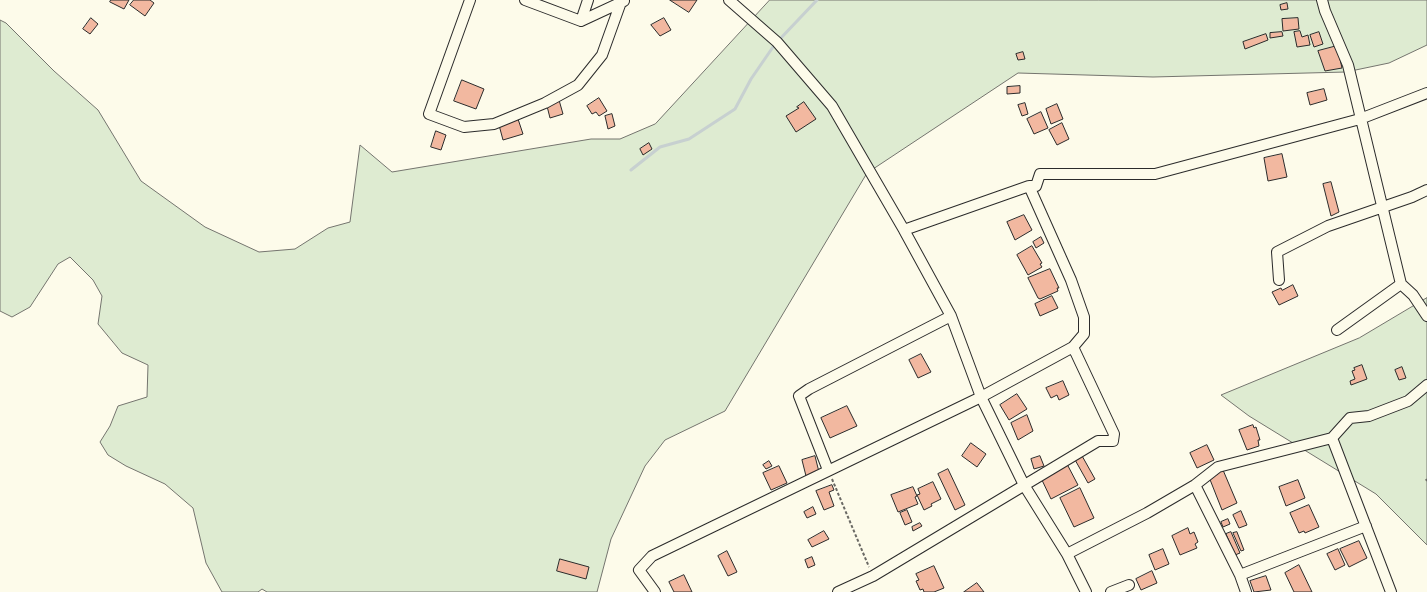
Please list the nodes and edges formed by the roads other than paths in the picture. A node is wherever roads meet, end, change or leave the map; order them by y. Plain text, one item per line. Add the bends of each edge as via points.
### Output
1 (470, 0) edge
2 (525, 0) edge
3 (588, 0) edge
4 (729, 0) edge
5 (1322, 0) edge
6 (623, 1) edge
7 (581, 22) junction
8 (1427, 93) edge
9 (1360, 118) junction
10 (1029, 186) junction
11 (1427, 190) edge
12 (1383, 208) junction
13 (904, 230) junction
14 (1279, 280) dead end
15 (1401, 284) junction
16 (951, 316) junction
17 (1427, 316) edge
18 (1337, 330) dead end
19 (1073, 347) junction
20 (1424, 391) edge
21 (982, 397) junction
22 (1332, 438) junction
23 (828, 470) junction
24 (1024, 485) junction
25 (1194, 485) junction
26 (1366, 526) junction
27 (1067, 554) junction
28 (1240, 575) junction
29 (1130, 585) dead end
30 (655, 592) edge
31 (838, 592) edge
32 (1086, 592) edge
33 (1111, 592) edge
34 (1246, 592) edge
35 (1391, 592) edge

1 - 6 street via 429,114 464,127 494,124 544,103 578,85 602,55
2 - 7 street
3 - 7 street
4 - 13 street via 777,42 832,106
5 - 9 street via 1348,65
6 - 7 street
8 - 9 street
9 - 10 street via 1155,174 1040,174 1036,186
9 - 12 street
10 - 13 street
10 - 19 street via 1071,280 1084,317 1084,334
11 - 12 street
12 - 14 street via 1328,226 1277,252
12 - 15 street
13 - 16 street
15 - 17 street via 1413,295
15 - 18 street
16 - 21 street
16 - 23 street via 799,396
19 - 21 street
19 - 24 street via 1114,434 1113,441 1098,441
20 - 22 street via 1384,411 1370,416 1350,418
21 - 23 street
21 - 24 street
22 - 25 street via 1218,467
22 - 26 street
23 - 30 street via 652,556 639,570
24 - 27 street
24 - 31 street via 873,576
25 - 27 street via 1147,513
25 - 28 street
26 - 28 street
26 - 35 street
27 - 32 street
28 - 34 street
29 - 33 street

